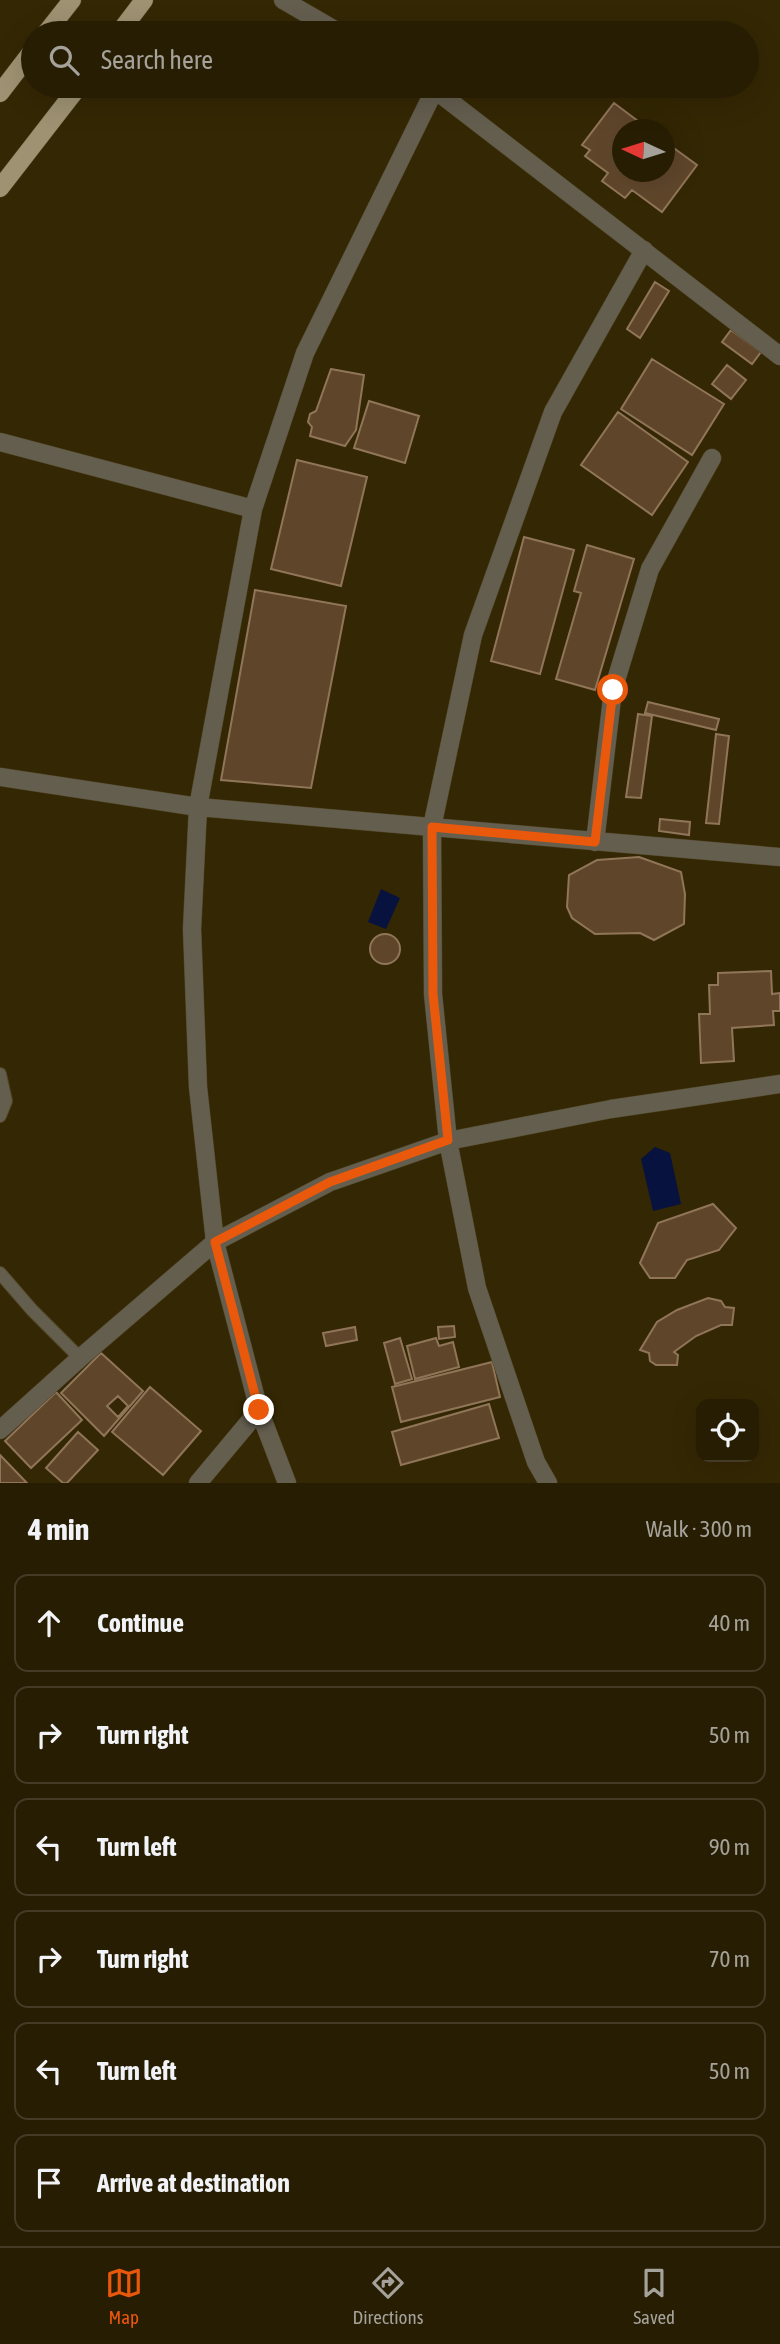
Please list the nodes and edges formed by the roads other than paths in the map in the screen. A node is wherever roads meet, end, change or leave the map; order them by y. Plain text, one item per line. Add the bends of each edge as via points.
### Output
1 (72, 0) edge
2 (144, 0) edge
3 (283, 0) edge
4 (55, 21) edge
5 (128, 21) edge
6 (319, 21) edge
7 (21, 63) edge
8 (2, 83) edge
9 (70, 98) edge
10 (428, 98) edge
11 (447, 98) edge
12 (0, 188) edge
13 (644, 250) junction
14 (780, 356) edge
15 (0, 442) edge
16 (712, 458) dead end
17 (253, 509) junction
18 (0, 778) edge
19 (198, 807) junction
20 (432, 827) junction
21 (595, 842) junction
22 (780, 858) edge
23 (0, 1074) edge
24 (780, 1084) edge
25 (0, 1116) edge
26 (448, 1140) junction
27 (215, 1242) junction
28 (0, 1273) edge
29 (80, 1358) junction
30 (259, 1410) junction
31 (0, 1430) edge
32 (198, 1483) edge
33 (287, 1483) edge
34 (548, 1483) edge

1 - 4 main road
2 - 5 main road
3 - 6 street
7 - 8 main road
9 - 12 main road
10 - 17 street via 305,353
11 - 13 street
13 - 14 street
13 - 20 street via 553,412 473,635
15 - 17 street
16 - 21 street via 650,569 613,690
17 - 19 street
18 - 19 street
19 - 20 street
19 - 27 street via 192,929 198,1087
20 - 21 street
20 - 26 street via 433,994
21 - 22 street
23 - 25 lane via 6,1101
24 - 26 street
26 - 27 street via 330,1182
26 - 34 street via 477,1288 536,1462
27 - 29 street
27 - 30 street
28 - 29 lane
29 - 31 street
30 - 32 street
30 - 33 street

